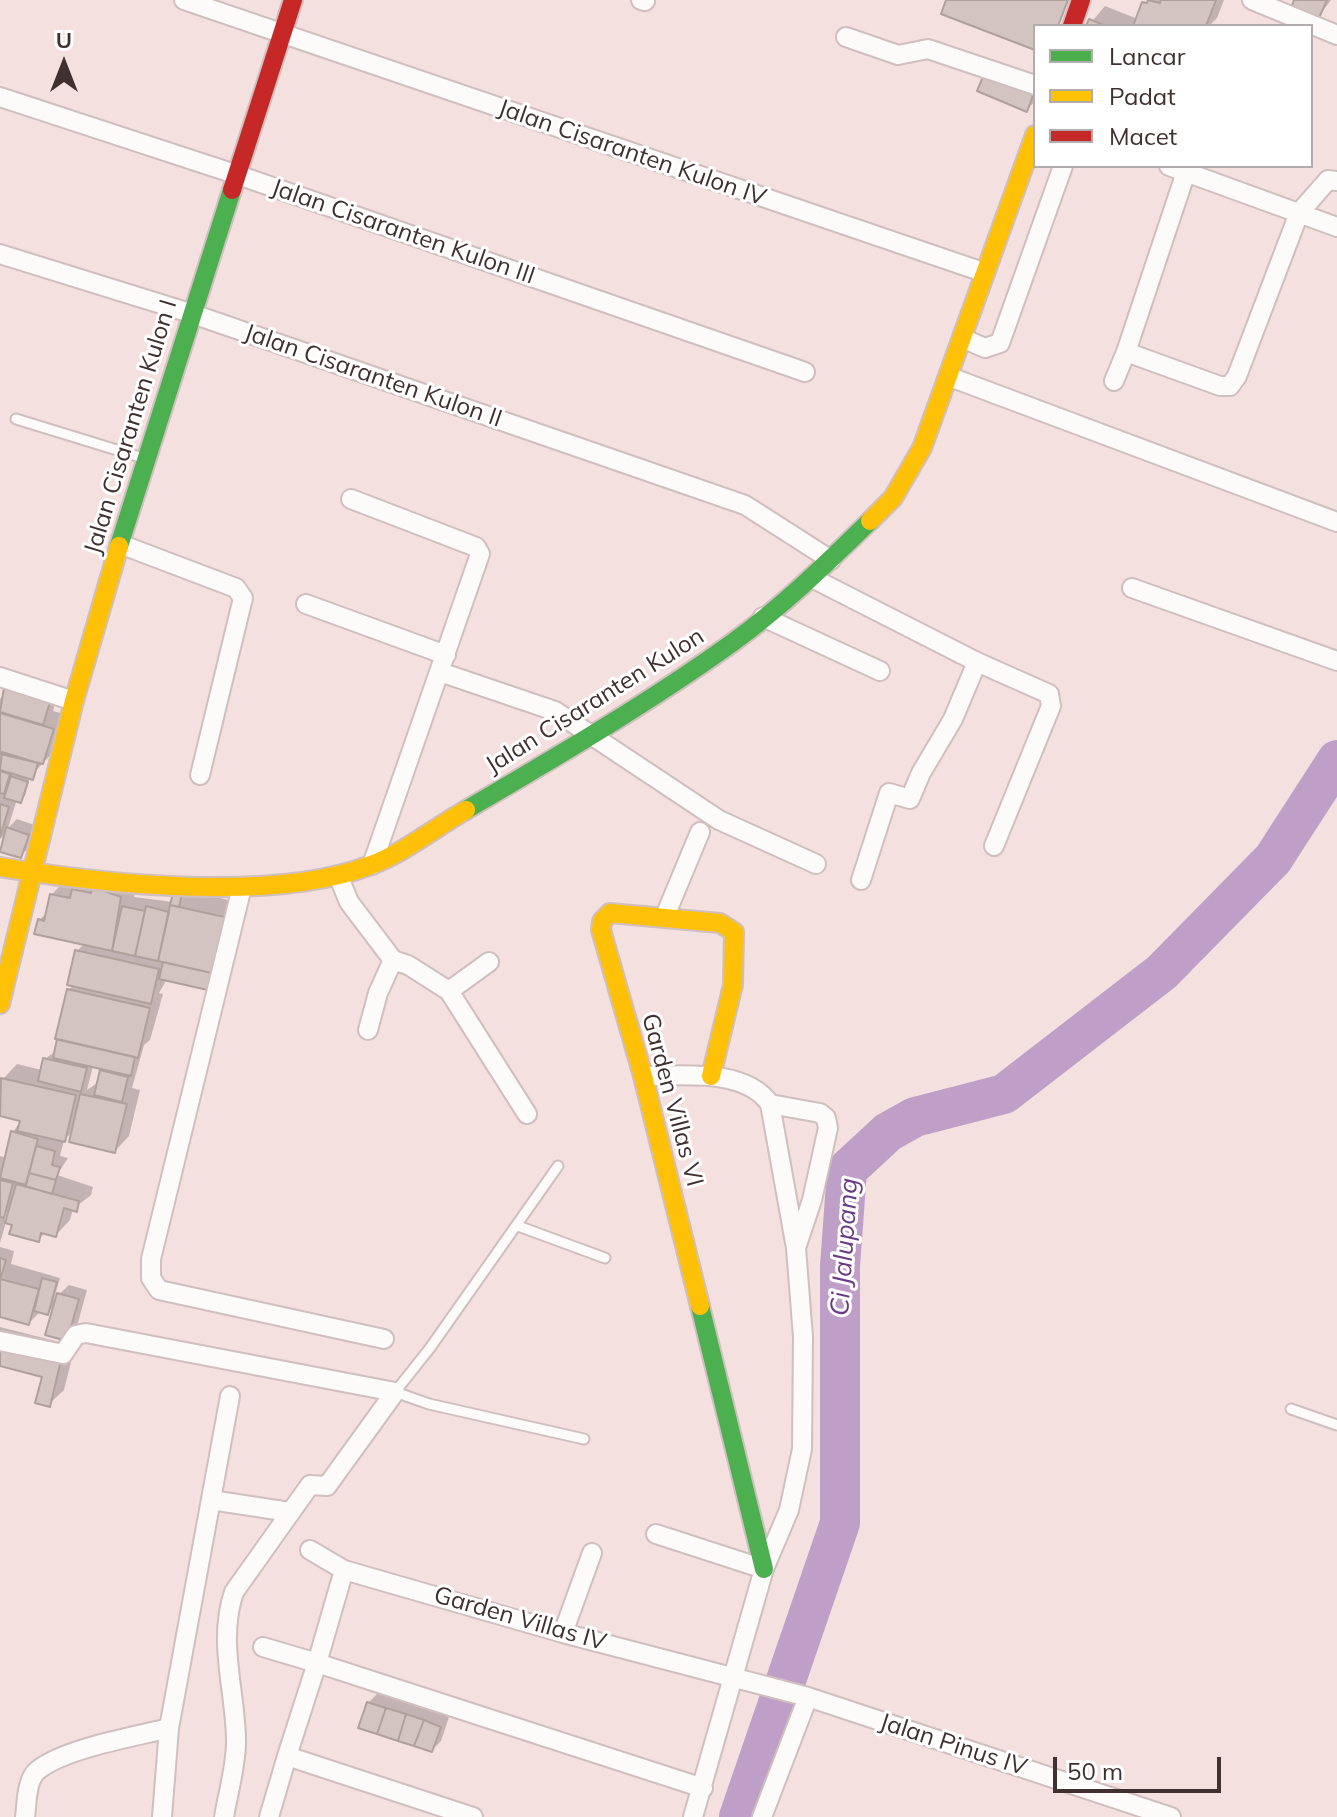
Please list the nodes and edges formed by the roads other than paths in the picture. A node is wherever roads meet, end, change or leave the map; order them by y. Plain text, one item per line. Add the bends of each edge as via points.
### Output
1 (184, 0) edge
2 (293, 0) edge
3 (1081, 0) edge
4 (1252, 0) edge
5 (1073, 24) edge
6 (1310, 24) edge
7 (1313, 25) edge
8 (283, 32) junction
9 (1337, 35) edge
10 (846, 37) dead end
11 (1033, 84) edge
12 (0, 97) edge
13 (1033, 140) edge
14 (1062, 168) edge
15 (1177, 169) edge
16 (238, 175) junction
17 (1337, 181) edge
18 (1299, 213) junction
19 (1337, 227) edge
20 (0, 254) edge
21 (983, 272) junction
22 (190, 313) junction
23 (962, 338) junction
24 (1126, 352) junction
25 (805, 372) dead end
26 (950, 377) junction
27 (1114, 381) dead end
28 (16, 419) dead end
29 (146, 459) junction
30 (351, 499) dead end
31 (1337, 522) edge
32 (120, 544) junction
33 (831, 560) junction
34 (812, 578) junction
35 (1132, 588) dead end
36 (306, 604) dead end
37 (763, 617) junction
38 (1337, 661) edge
39 (977, 662) junction
40 (443, 663) junction
41 (880, 671) dead end
42 (0, 677) edge
43 (74, 701) junction
44 (593, 735) junction
45 (200, 775) dead end
46 (700, 832) dead end
47 (994, 846) dead end
48 (816, 864) dead end
49 (372, 865) junction
50 (0, 867) edge
51 (31, 872) junction
52 (338, 875) junction
53 (861, 880) dead end
54 (242, 887) junction
55 (665, 916) junction
56 (393, 960) junction
57 (489, 962) dead end
58 (449, 991) junction
59 (0, 1004) edge
60 (368, 1030) dead end
61 (643, 1076) junction
62 (711, 1076) junction
63 (770, 1104) junction
64 (527, 1114) dead end
65 (558, 1166) dead end
66 (518, 1226) junction
67 (796, 1248) junction
68 (605, 1258) dead end
69 (384, 1339) dead end
70 (0, 1341) edge
71 (395, 1392) junction
72 (230, 1396) dead end
73 (1291, 1409) dead end
74 (1337, 1425) edge
75 (584, 1439) dead end
76 (211, 1500) junction
77 (290, 1512) junction
78 (656, 1534) dead end
79 (310, 1550) dead end
80 (592, 1553) dead end
81 (764, 1569) junction
82 (344, 1570) junction
83 (563, 1633) junction
84 (263, 1647) dead end
85 (317, 1663) junction
86 (741, 1678) junction
87 (803, 1696) junction
88 (169, 1728) junction
89 (287, 1756) junction
90 (703, 1788) junction
91 (25, 1817) edge
92 (162, 1817) edge
93 (224, 1817) edge
94 (269, 1817) edge
95 (473, 1817) edge
96 (693, 1817) edge
97 (762, 1817) edge
98 (1171, 1817) edge

1 - 8 street, Jalan Cisaranten Kulon IV
2 - 8 street, Jalan Cisaranten Kulon I
3 - 5 street
4 - 6 street
7 - 9 street
8 - 16 street, Jalan Cisaranten Kulon I
8 - 21 street, Jalan Cisaranten Kulon IV
10 - 11 street via 898,55 928,49
12 - 16 street, Jalan Cisaranten Kulon III
13 - 21 street, Jalan Cisaranten Kulon
14 - 23 street via 1000,343 985,348
15 - 18 street
15 - 24 street
16 - 22 street, Jalan Cisaranten Kulon I
16 - 25 street, Jalan Cisaranten Kulon III
17 - 18 street via 1328,180
18 - 19 street
18 - 24 street via 1230,386
20 - 22 street, Jalan Cisaranten Kulon II
21 - 23 street, Jalan Cisaranten Kulon
22 - 29 street, Jalan Cisaranten Kulon I
22 - 33 street, Jalan Cisaranten Kulon II via 745,505
23 - 26 street, Jalan Cisaranten Kulon
24 - 27 street
26 - 31 street
26 - 33 street, Jalan Cisaranten Kulon via 922,448 893,498
28 - 29 lane
29 - 32 street, Jalan Cisaranten Kulon I
30 - 40 street via 476,547 480,554
32 - 43 street, Jalan Cisaranten Kulon I
32 - 45 street via 236,588 243,598
33 - 34 street, Jalan Cisaranten Kulon
34 - 37 street, Jalan Cisaranten Kulon
34 - 39 street
35 - 38 street
36 - 40 street
37 - 41 street
37 - 44 street, Jalan Cisaranten Kulon
39 - 47 street via 1049,694 1051,700
39 - 53 street via 910,799 889,793
40 - 44 street via 555,711
40 - 49 street
42 - 43 street
43 - 51 street, Jalan Cisaranten Kulon I
44 - 48 street via 719,820
44 - 49 street, Jalan Cisaranten Kulon
46 - 55 street
49 - 52 street, Jalan Cisaranten Kulon
50 - 51 street, Jalan Cisaranten Kulon
51 - 54 street, Jalan Cisaranten Kulon
51 - 59 street
52 - 54 street, Jalan Cisaranten Kulon
52 - 56 street via 349,902
54 - 69 street via 151,1259 151,1278 159,1290
55 - 61 street, Garden Villas VI via 610,913 602,921
55 - 62 street, Garden Villas VI via 720,923 734,932 733,985
56 - 58 street
56 - 60 street
57 - 58 street
58 - 64 street
61 - 62 street
61 - 81 street, Garden Villas VI
62 - 63 street via 760,1091
63 - 67 street
63 - 67 street via 820,1113 828,1128
65 - 66 lane
66 - 68 lane
66 - 71 lane
67 - 81 street via 803,1337 802,1449 789,1510
70 - 71 street via 63,1354 76,1335 86,1333
71 - 75 lane
71 - 77 street via 327,1486 310,1485
72 - 76 street
73 - 74 lane
76 - 77 street
76 - 88 street
77 - 93 street via 234,1592 230,1606 227,1658 236,1747
78 - 81 street
79 - 82 street, Garden Villas IV
80 - 83 street
81 - 86 street
82 - 83 street, Garden Villas IV
82 - 85 street
83 - 86 street, Garden Villas IV
84 - 85 street
85 - 89 street
85 - 90 street
86 - 87 street, Jalan Pinus IV
86 - 90 street
87 - 97 street
87 - 98 street, Jalan Pinus IV
88 - 91 street via 87,1749 38,1770 31,1779
88 - 92 street
89 - 94 street
89 - 95 street
90 - 96 street

